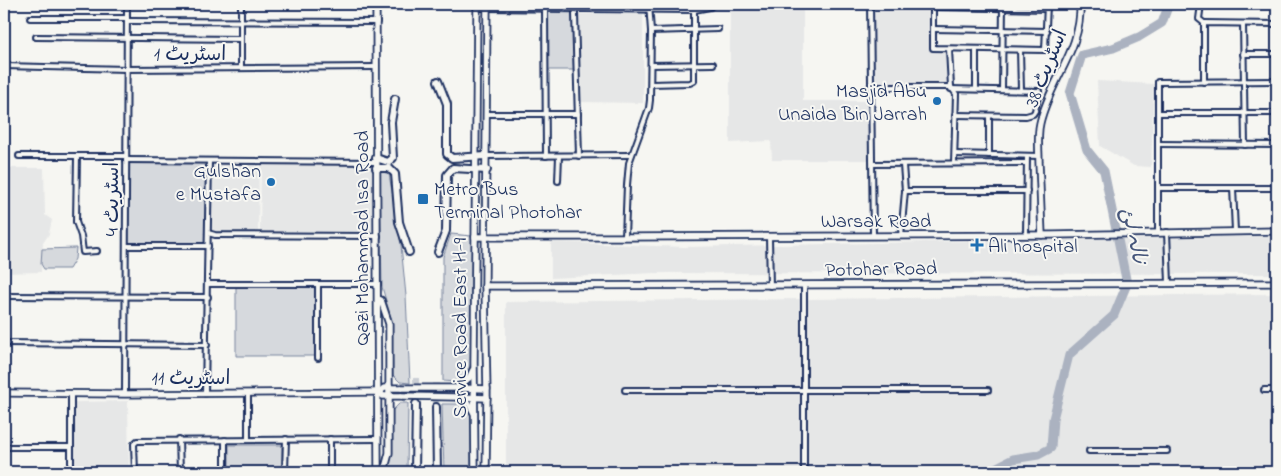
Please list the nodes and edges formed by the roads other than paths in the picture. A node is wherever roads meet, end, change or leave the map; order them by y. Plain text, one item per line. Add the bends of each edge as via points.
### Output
1 (127, 4) edge
2 (241, 4) edge
3 (376, 4) edge
4 (543, 4) edge
5 (574, 4) edge
6 (650, 4) edge
7 (714, 4) edge
8 (870, 4) edge
9 (1080, 4) edge
10 (1201, 4) edge
11 (933, 5) edge
12 (478, 6) edge
13 (487, 6) edge
14 (1003, 6) edge
15 (1047, 6) edge
16 (544, 9) junction
17 (574, 9) junction
18 (650, 9) junction
19 (694, 10) junction
20 (575, 14) dead end
21 (30, 18) dead end
22 (127, 19) junction
23 (241, 21) junction
24 (377, 22) junction
25 (1204, 23) junction
26 (1243, 24) junction
27 (1277, 24) edge
28 (718, 29) dead end
29 (933, 29) junction
30 (693, 30) junction
31 (1003, 30) junction
32 (651, 31) junction
33 (1047, 31) junction
34 (36, 38) dead end
35 (127, 38) junction
36 (241, 39) junction
37 (949, 49) junction
38 (976, 49) junction
39 (1003, 50) junction
40 (1020, 50) junction
41 (1243, 54) junction
42 (1277, 54) edge
43 (476, 64) junction
44 (486, 64) junction
45 (694, 64) junction
46 (713, 64) dead end
47 (651, 65) junction
48 (4, 66) edge
49 (377, 67) junction
50 (241, 68) junction
51 (126, 69) junction
52 (438, 81) dead end
53 (1204, 82) junction
54 (1244, 82) junction
55 (1277, 82) edge
56 (651, 84) junction
57 (870, 87) junction
58 (951, 88) junction
59 (976, 90) junction
60 (1002, 90) junction
61 (1021, 90) junction
62 (395, 99) dead end
63 (1158, 113) junction
64 (1244, 113) junction
65 (1277, 113) edge
66 (486, 114) junction
67 (545, 114) junction
68 (578, 114) junction
69 (955, 115) junction
70 (989, 116) junction
71 (1158, 144) junction
72 (1245, 145) junction
73 (1277, 145) edge
74 (955, 154) junction
75 (989, 155) junction
76 (19, 156) dead end
77 (77, 156) junction
78 (486, 156) junction
79 (546, 156) junction
80 (559, 156) junction
81 (580, 156) junction
82 (631, 156) junction
83 (1027, 156) junction
84 (1039, 156) junction
85 (476, 157) junction
86 (126, 158) junction
87 (209, 161) junction
88 (376, 163) junction
89 (954, 163) junction
90 (1026, 163) junction
91 (873, 164) junction
92 (904, 164) junction
93 (476, 170) junction
94 (487, 170) junction
95 (558, 181) dead end
96 (1158, 188) junction
97 (1233, 188) junction
98 (1277, 188) edge
99 (904, 191) junction
100 (1026, 191) junction
101 (1235, 231) junction
102 (1277, 231) edge
103 (1158, 232) junction
104 (1167, 232) junction
105 (208, 233) junction
106 (1026, 235) junction
107 (1042, 235) junction
108 (378, 236) junction
109 (873, 236) junction
110 (901, 236) junction
111 (475, 237) junction
112 (486, 237) junction
113 (769, 237) junction
114 (625, 238) junction
115 (126, 246) junction
116 (208, 246) junction
117 (97, 251) dead end
118 (409, 252) dead end
119 (438, 252) dead end
120 (1169, 283) junction
121 (1277, 283) edge
122 (207, 284) junction
123 (318, 284) junction
124 (378, 284) junction
125 (485, 286) junction
126 (770, 286) junction
127 (804, 286) junction
128 (4, 296) edge
129 (126, 296) junction
130 (208, 297) junction
131 (378, 299) junction
132 (4, 343) edge
133 (125, 344) junction
134 (207, 345) junction
135 (318, 358) dead end
136 (474, 363) junction
137 (389, 388) junction
138 (457, 388) junction
139 (475, 389) junction
140 (625, 390) dead end
141 (804, 390) junction
142 (988, 390) dead end
143 (1264, 390) dead end
144 (1277, 390) edge
145 (379, 392) junction
146 (4, 393) edge
147 (248, 393) junction
148 (487, 393) junction
149 (72, 394) junction
150 (125, 394) junction
151 (205, 394) junction
152 (389, 396) junction
153 (456, 397) junction
154 (474, 397) junction
155 (416, 404) tunnel mouth
156 (436, 407) tunnel mouth
157 (475, 418) junction
158 (179, 439) junction
159 (286, 439) junction
160 (330, 439) junction
161 (378, 439) junction
162 (225, 440) junction
163 (248, 440) junction
164 (4, 447) edge
165 (71, 447) junction
166 (1089, 451) dead end
167 (1167, 451) dead end
168 (71, 472) edge
169 (135, 472) edge
170 (180, 472) edge
171 (225, 472) edge
172 (285, 472) edge
173 (330, 472) edge
174 (378, 472) edge
175 (384, 472) edge
176 (416, 472) edge
177 (437, 472) edge
178 (475, 472) edge
179 (486, 472) edge
180 (804, 472) edge

1 - 22 street, اسٹریٹ 4
2 - 23 street
3 - 24 street, Qazi Mohammad Isa Road
4 - 16 street
5 - 17 street
6 - 18 street
7 - 19 street
8 - 57 street
9 - 84 street, اسٹریٹ 38 via 1076,40 1049,94 1040,125
10 - 25 street via 1198,19
11 - 14 street
11 - 29 street
12 - 13 street
12 - 43 street, Service Road East H-9
13 - 16 street
13 - 44 street, Service Road East H-9
14 - 15 street
14 - 31 street
15 - 33 street
16 - 17 street
16 - 67 street
17 - 18 street
18 - 19 street
18 - 32 street
19 - 30 street
20 - 68 street
21 - 22 street
22 - 23 street
22 - 35 street, اسٹریٹ 4
23 - 24 street
23 - 36 street
24 - 49 street, Qazi Mohammad Isa Road
25 - 26 street
25 - 53 street
26 - 27 street
26 - 41 street
28 - 30 street
29 - 31 street
29 - 37 street via 933,48
30 - 32 street
30 - 45 street
31 - 33 street
31 - 39 street
32 - 47 street
33 - 40 street via 1046,50
34 - 35 street
35 - 36 street
35 - 51 street, اسٹریٹ 4
36 - 50 street
37 - 38 street
37 - 58 street
38 - 39 street
38 - 59 street
39 - 40 street
39 - 60 street
40 - 61 street
41 - 42 street
41 - 54 street
43 - 44 street
43 - 85 street, Service Road East H-9
44 - 66 street, Service Road East H-9
45 - 46 street
45 - 47 street
45 - 56 street via 692,82
47 - 56 street
48 - 51 street, اسٹریٹ 1
49 - 50 street, اسٹریٹ 1
49 - 88 street, Qazi Mohammad Isa Road
50 - 51 street, اسٹریٹ 1
51 - 86 street, اسٹریٹ 4
52 - 85 main road via 447,104 447,154 452,158
53 - 54 street
53 - 63 street via 1158,82
54 - 55 street
54 - 64 street
56 - 82 street via 649,108
57 - 58 street
57 - 91 street
58 - 59 street
58 - 69 street via 956,94
59 - 60 street
60 - 61 street
61 - 70 street via 1039,91 1033,114
62 - 88 main road via 391,122 393,158
63 - 64 street
63 - 71 street
64 - 65 street
64 - 72 street
66 - 67 street
66 - 78 street, Service Road East H-9
67 - 68 street
67 - 79 street
68 - 81 street
69 - 70 street
69 - 74 street
70 - 75 street
71 - 72 street
71 - 96 street
72 - 73 street
74 - 75 street
74 - 89 street
75 - 83 street
76 - 77 street
77 - 86 street
77 - 117 street via 76,222 83,252
78 - 79 street
78 - 85 main road
78 - 94 street, Service Road East H-9
79 - 80 street
80 - 81 street
80 - 95 street
81 - 82 street
82 - 114 street
83 - 84 street
83 - 90 street
84 - 107 street, اسٹریٹ 38
85 - 93 street, Service Road East H-9
86 - 87 street
86 - 115 street, اسٹریٹ 4
87 - 88 street
87 - 105 street
88 - 108 street, Qazi Mohammad Isa Road
88 - 118 main road via 395,174 399,222
89 - 90 street
89 - 92 street
90 - 100 street
91 - 92 street
91 - 109 street
92 - 99 street
93 - 94 main road
93 - 111 street, Service Road East H-9
93 - 119 main road via 453,168 447,175 446,231
94 - 112 street, Service Road East H-9
96 - 97 street
96 - 103 street
97 - 98 street
97 - 101 street
99 - 100 street
99 - 110 street
100 - 106 street
101 - 102 street, Warsak Road
101 - 104 street, Warsak Road
103 - 104 street, Warsak Road
103 - 107 street, Warsak Road
104 - 120 street
105 - 108 street
105 - 116 street
106 - 107 street, Warsak Road
106 - 110 street, Warsak Road
108 - 124 street, Qazi Mohammad Isa Road
109 - 110 street, Warsak Road
109 - 113 street, Warsak Road
111 - 112 street, Warsak Road
111 - 136 street, Service Road East H-9
112 - 114 street, Warsak Road
112 - 125 street, Service Road East H-9
113 - 114 street, Warsak Road
113 - 126 street
115 - 116 street
115 - 129 street, اسٹریٹ 4
116 - 122 street
120 - 121 street, Potohar Road
120 - 127 street, Potohar Road
122 - 123 street
122 - 130 street
123 - 124 street
123 - 135 street
124 - 131 street, Qazi Mohammad Isa Road
125 - 126 street, Potohar Road
125 - 148 street, Service Road East H-9
126 - 127 street, Potohar Road
127 - 141 street
128 - 129 street
129 - 130 street
129 - 133 street, اسٹریٹ 4
130 - 134 street
131 - 137 street via 383,303 389,322
131 - 145 street, Qazi Mohammad Isa Road
132 - 133 street
133 - 134 street
133 - 150 street, اسٹریٹ 4
134 - 151 street
136 - 138 street via 469,378
136 - 139 street, Service Road East H-9
137 - 138 street, bridge
137 - 145 street
137 - 152 street
138 - 139 street
139 - 148 street
139 - 154 street, Service Road East H-9
140 - 141 street
141 - 142 street
141 - 180 street
143 - 144 street
145 - 147 street, اسٹریٹ 11
145 - 152 street
145 - 161 street, Qazi Mohammad Isa Road
146 - 149 street, اسٹریٹ 11
147 - 151 street, اسٹریٹ 11
147 - 163 street
148 - 154 street
148 - 179 street, Service Road East H-9
149 - 150 street, اسٹریٹ 11
149 - 165 street
150 - 151 street, اسٹریٹ 11
152 - 153 street, bridge
152 - 175 street via 389,453
153 - 154 street
153 - 157 street via 469,404
154 - 157 street, Service Road East H-9
155 - 176 main road
156 - 177 main road
157 - 178 street, Service Road East H-9
158 - 162 street
158 - 169 street via 137,441 134,444
158 - 170 street
159 - 160 street
159 - 163 street
159 - 172 street
160 - 161 street
160 - 173 street
161 - 174 street, Qazi Mohammad Isa Road
162 - 163 street
162 - 171 street
164 - 165 street
165 - 168 street
166 - 167 street

